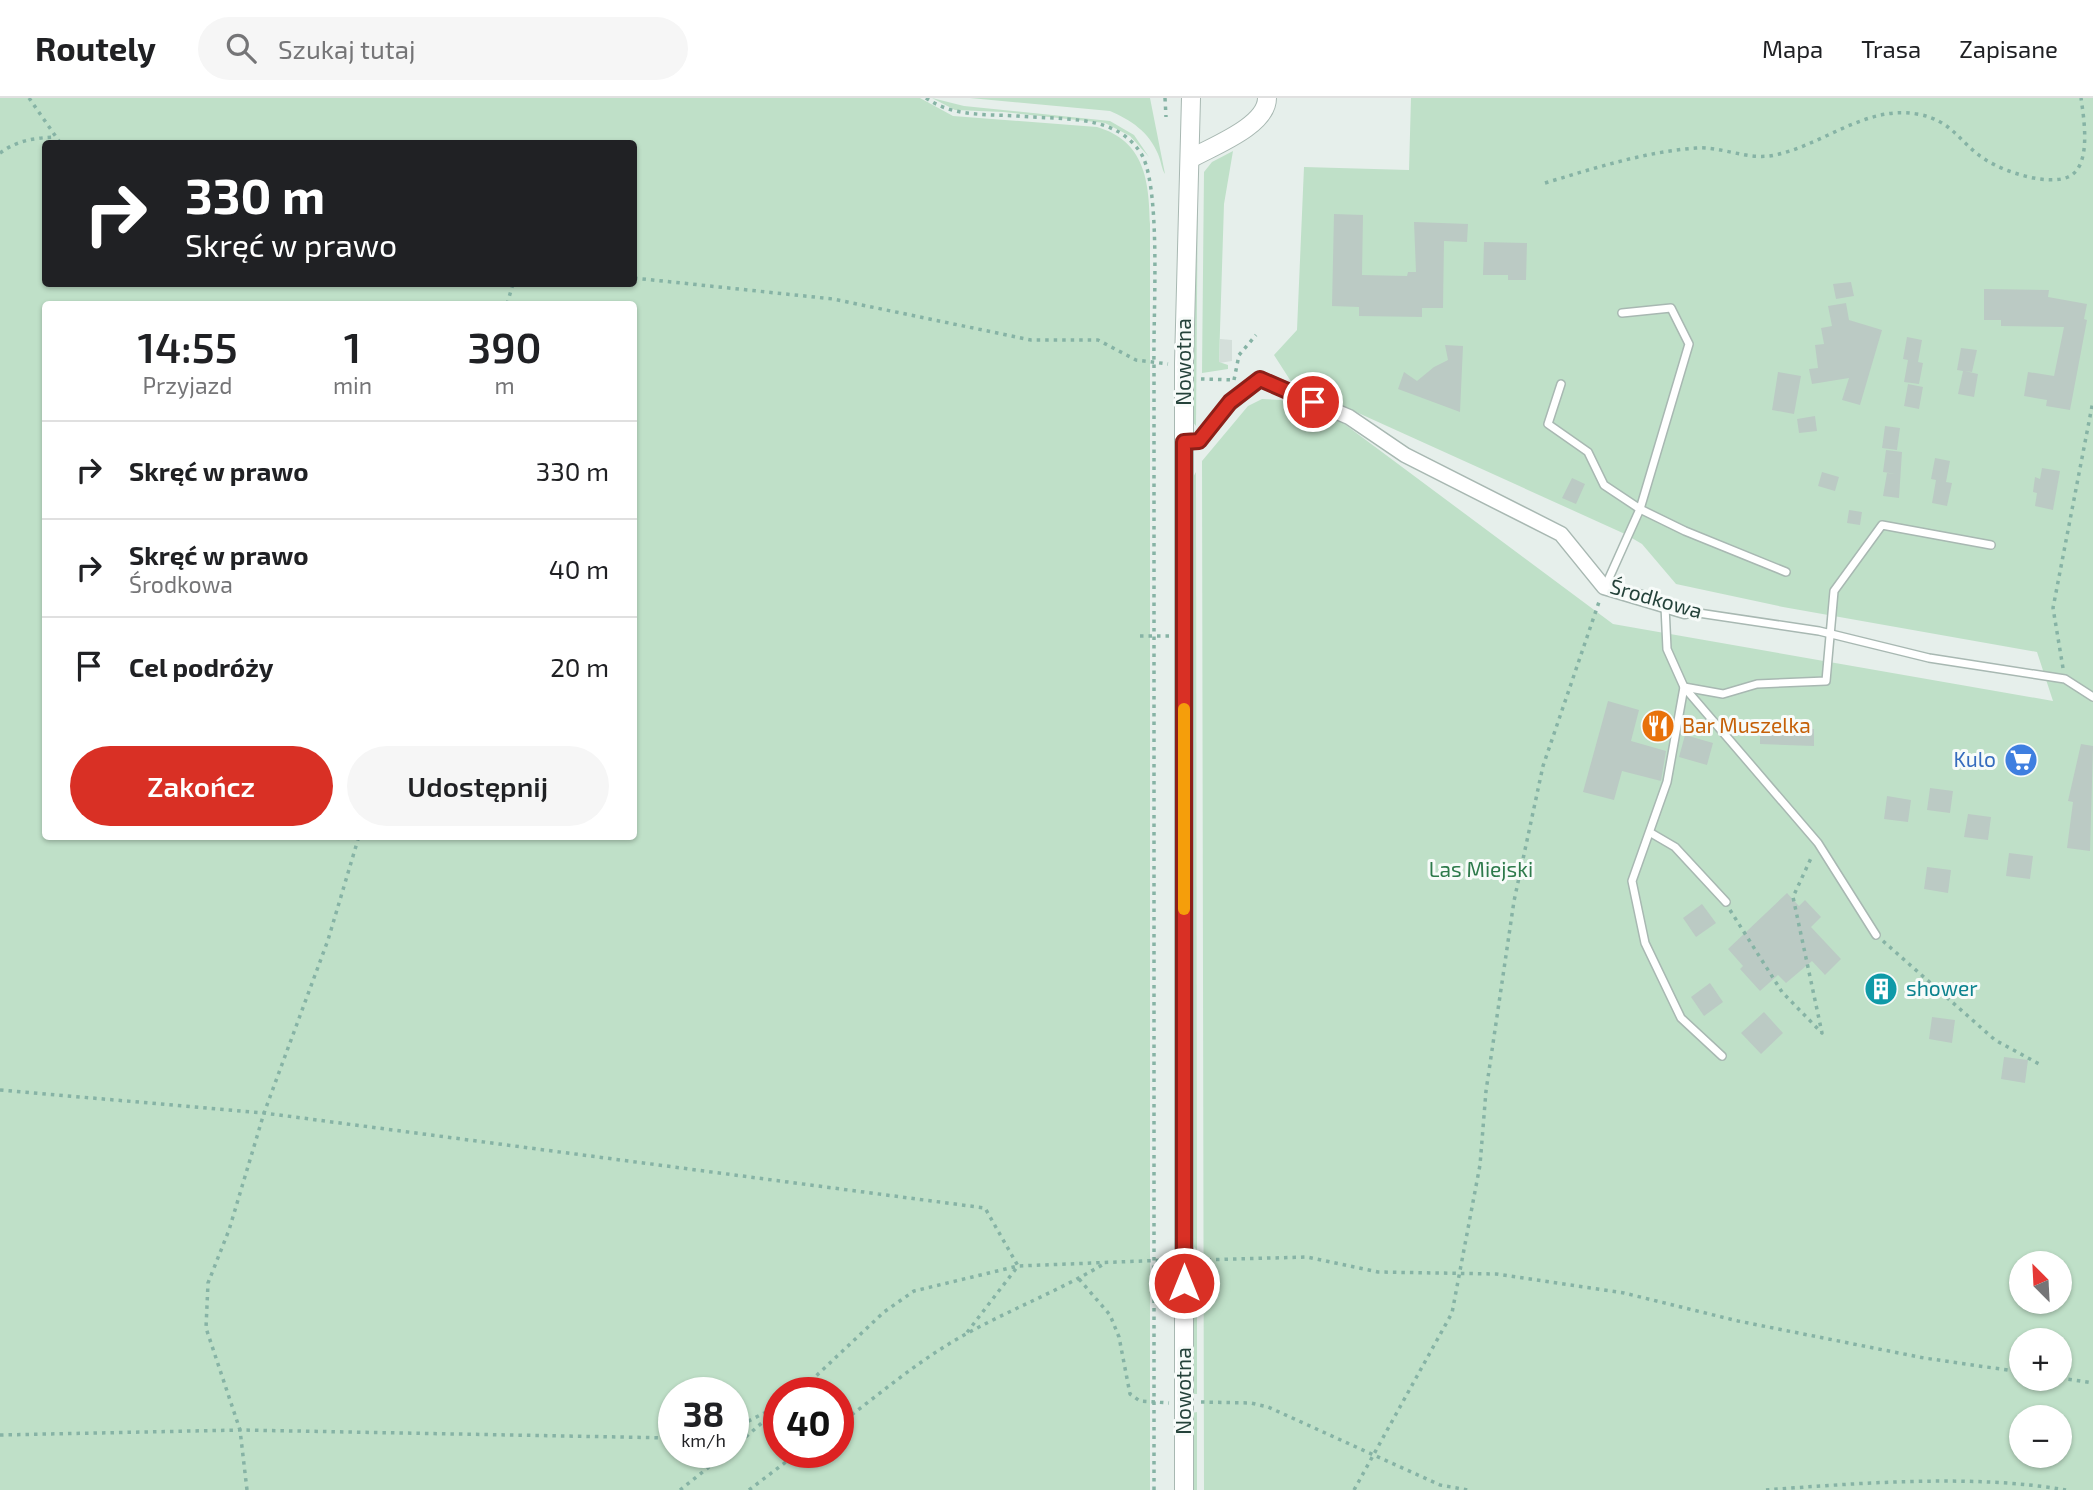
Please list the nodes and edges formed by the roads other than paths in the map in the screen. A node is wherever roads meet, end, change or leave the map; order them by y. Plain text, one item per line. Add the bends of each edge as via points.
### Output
1 (1191, 98) edge
2 (1267, 98) edge
3 (1190, 159) junction
4 (1622, 313) dead end
5 (1561, 384) dead end
6 (1184, 442) junction
7 (1640, 509) junction
8 (1991, 545) dead end
9 (1787, 572) dead end
10 (1604, 587) junction
11 (1665, 605) junction
12 (1685, 611) joint
13 (1830, 636) junction
14 (1684, 687) junction
15 (2093, 697) edge
16 (1651, 833) junction
17 (1726, 902) road end
18 (1876, 935) road end
19 (1722, 1056) dead end
20 (1184, 1490) edge

1 - 3 street, Nowotna
2 - 3 street via 1265,111 1256,122
3 - 6 street, Nowotna via 1185,222
4 - 7 lane via 1671,308 1689,344
5 - 7 lane via 1548,424 1588,452 1604,485
6 - 10 street, Środkowa via 1199,441 1230,402 1260,379 1349,417 1405,456 1561,534
6 - 20 street, Nowotna
7 - 9 lane
7 - 10 lane
8 - 13 lane via 1882,525 1834,591
10 - 11 street, Środkowa
11 - 12 street, Środkowa
11 - 14 lane via 1667,649
12 - 13 lane, Środkowa
13 - 14 lane via 1826,681 1757,684 1723,694
13 - 15 lane, Środkowa via 1929,658 2065,679
14 - 16 lane via 1667,782
14 - 18 lane via 1818,843
16 - 17 lane via 1675,846
16 - 19 lane via 1632,881 1645,943 1681,1018

